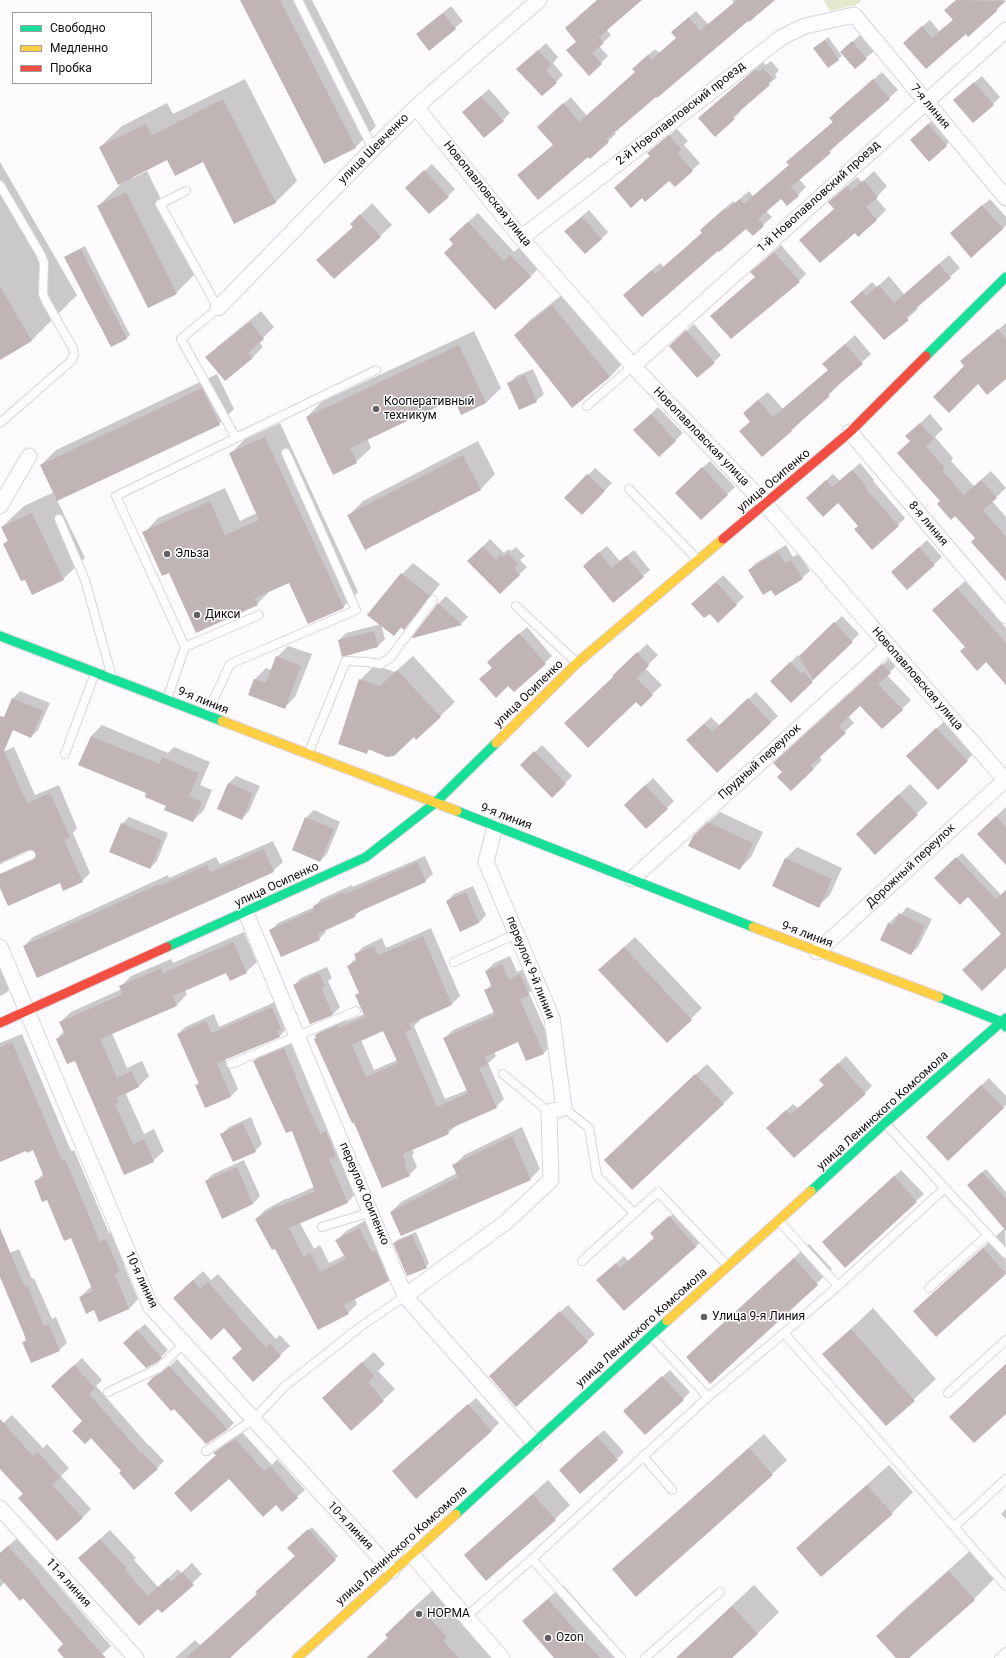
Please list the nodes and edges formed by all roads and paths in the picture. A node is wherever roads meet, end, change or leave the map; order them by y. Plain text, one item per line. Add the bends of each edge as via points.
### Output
1 (298, 0) edge
2 (538, 0) edge
3 (854, 15) joint
4 (1006, 30) edge
5 (925, 101) junction
6 (416, 108) junction
7 (372, 149) junction
8 (0, 185) edge
9 (186, 191) dead end
10 (1006, 198) edge
11 (521, 238) junction
12 (1006, 277) edge
13 (218, 308) junction
14 (633, 366) junction
15 (376, 370) dead end
16 (587, 406) dead end
17 (0, 423) edge
18 (850, 432) junction
19 (236, 438) junction
20 (286, 453) dead end
21 (29, 456) dead end
22 (629, 489) dead end
23 (765, 504) junction
24 (0, 506) edge
25 (58, 519) dead end
26 (698, 560) junction
27 (433, 600) dead end
28 (516, 606) dead end
29 (259, 615) dead end
30 (1006, 616) edge
31 (0, 636) edge
32 (889, 646) junction
33 (185, 647) junction
34 (577, 663) junction
35 (95, 673) junction
36 (113, 679) junction
37 (167, 699) junction
38 (206, 715) junction
39 (65, 754) dead end
40 (308, 754) junction
41 (1005, 781) edge
42 (435, 803) junction
43 (495, 826) junction
44 (32, 855) dead end
45 (0, 869) edge
46 (632, 879) junction
47 (246, 913) junction
48 (516, 934) junction
49 (0, 947) edge
50 (817, 952) junction
51 (454, 962) dead end
52 (28, 1011) junction
53 (356, 1011) dead end
54 (0, 1023) edge
55 (1005, 1023) edge
56 (298, 1036) junction
57 (231, 1064) dead end
58 (503, 1074) dead end
59 (564, 1108) junction
60 (548, 1112) junction
61 (885, 1123) junction
62 (945, 1188) junction
63 (371, 1212) junction
64 (634, 1213) junction
65 (778, 1220) junction
66 (322, 1227) dead end
67 (988, 1235) junction
68 (1006, 1254) edge
69 (582, 1261) dead end
70 (728, 1266) junction
71 (838, 1286) junction
72 (929, 1288) dead end
73 (405, 1296) junction
74 (784, 1333) junction
75 (651, 1336) junction
76 (1006, 1340) edge
77 (184, 1343) junction
78 (108, 1392) dead end
79 (948, 1393) dead end
80 (708, 1397) junction
81 (253, 1420) junction
82 (534, 1442) junction
83 (206, 1451) dead end
84 (643, 1456) junction
85 (1006, 1479) edge
86 (672, 1490) dead end
87 (0, 1508) edge
88 (954, 1527) junction
89 (411, 1554) junction
90 (532, 1558) junction
91 (392, 1571) junction
92 (1006, 1586) edge
93 (720, 1592) dead end
94 (466, 1617) junction
95 (1006, 1652) edge
96 (136, 1658) edge
97 (297, 1658) edge
98 (502, 1658) edge
99 (621, 1658) edge
100 (645, 1658) edge
101 (999, 1658) edge

1 - 7 lane
2 - 6 street, улица Шевченко
3 - 5 street, 7-я линия
3 - 11 street, 2-й Новопавловский проезд via 805,26 782,37
4 - 5 street, 1-й Новопавловский проезд
5 - 10 street, 7-я линия
5 - 14 street, 1-й Новопавловский проезд
6 - 7 street, улица Шевченко
6 - 11 street, Новопавловская улица
7 - 13 street, улица Шевченко
8 - 17 lane via 41,255 44,263 43,294 73,348 74,355 71,361
9 - 13 lane via 160,204
11 - 14 street, Новопавловская улица
12 - 18 street, улица Осипенко
13 - 19 lane via 181,339
14 - 16 lane
14 - 23 street, Новопавловская улица
15 - 19 lane
18 - 23 street, улица Осипенко
18 - 30 street, 8-я линия
19 - 33 lane via 116,496
20 - 38 lane via 356,610 230,664
21 - 24 street
22 - 26 lane
23 - 26 street, улица Осипенко
23 - 32 street, Новопавловская улица
25 - 36 lane via 84,580
26 - 34 street, улица Осипенко
27 - 40 lane via 390,658 380,664 346,661
28 - 34 lane
29 - 33 lane
31 - 35 street, 9-я линия
32 - 41 street, Новопавловская улица
32 - 46 street, Прудный переулок
33 - 37 lane
34 - 42 street, улица Осипенко
35 - 36 street, 9-я линия
35 - 39 lane
36 - 37 street, 9-я линия
37 - 38 street, 9-я линия
38 - 40 street, 9-я линия
40 - 42 street, 9-я линия
41 - 50 street, Дорожный переулок
42 - 43 street, 9-я линия
42 - 47 street, улица Осипенко via 366,857
43 - 46 street, 9-я линия
43 - 48 street, переулок 9-й линии via 486,862
44 - 45 lane
46 - 50 street, 9-я линия
47 - 52 street, улица Осипенко
47 - 56 street, переулок Осипенко
48 - 51 lane
48 - 59 street, переулок 9-й линии via 552,1018
49 - 52 street, 10-я линия
50 - 55 street, 9-я линия
52 - 54 street, улица Осипенко
52 - 77 street, 10-я линия via 151,1307
53 - 56 lane
55 - 61 street, улица Ленинского Комсомола
56 - 57 lane
56 - 63 street, переулок Осипенко
58 - 60 lane
59 - 60 street
59 - 64 lane via 589,1128 597,1176
60 - 73 street via 551,1180 506,1222
61 - 62 lane
61 - 65 street, улица Ленинского Комсомола
62 - 67 lane
62 - 71 lane
63 - 66 lane
63 - 73 street, переулок Осипенко
64 - 69 lane
64 - 70 lane via 658,1192
65 - 70 street, улица Ленинского Комсомола
65 - 71 lane
67 - 68 lane
67 - 72 lane
70 - 75 street, улица Ленинского Комсомола
71 - 74 lane
73 - 81 lane via 360,1327 284,1387
73 - 82 street, переулок Осипенко
74 - 80 lane
74 - 88 lane
75 - 80 lane
75 - 82 street, улица Ленинского Комсомола
76 - 79 lane
77 - 78 lane via 159,1368
77 - 81 street, 10-я линия
80 - 84 lane
81 - 83 lane
81 - 91 street, 10-я линия
82 - 89 street, улица Ленинского Комсомола
84 - 86 lane
84 - 90 lane
85 - 88 lane
87 - 96 street, 11-я линия
88 - 92 lane
89 - 91 street, улица Ленинского Комсомола
89 - 94 street
90 - 94 lane
90 - 99 lane
91 - 97 street, улица Ленинского Комсомола
93 - 100 lane
94 - 98 street
95 - 101 lane

